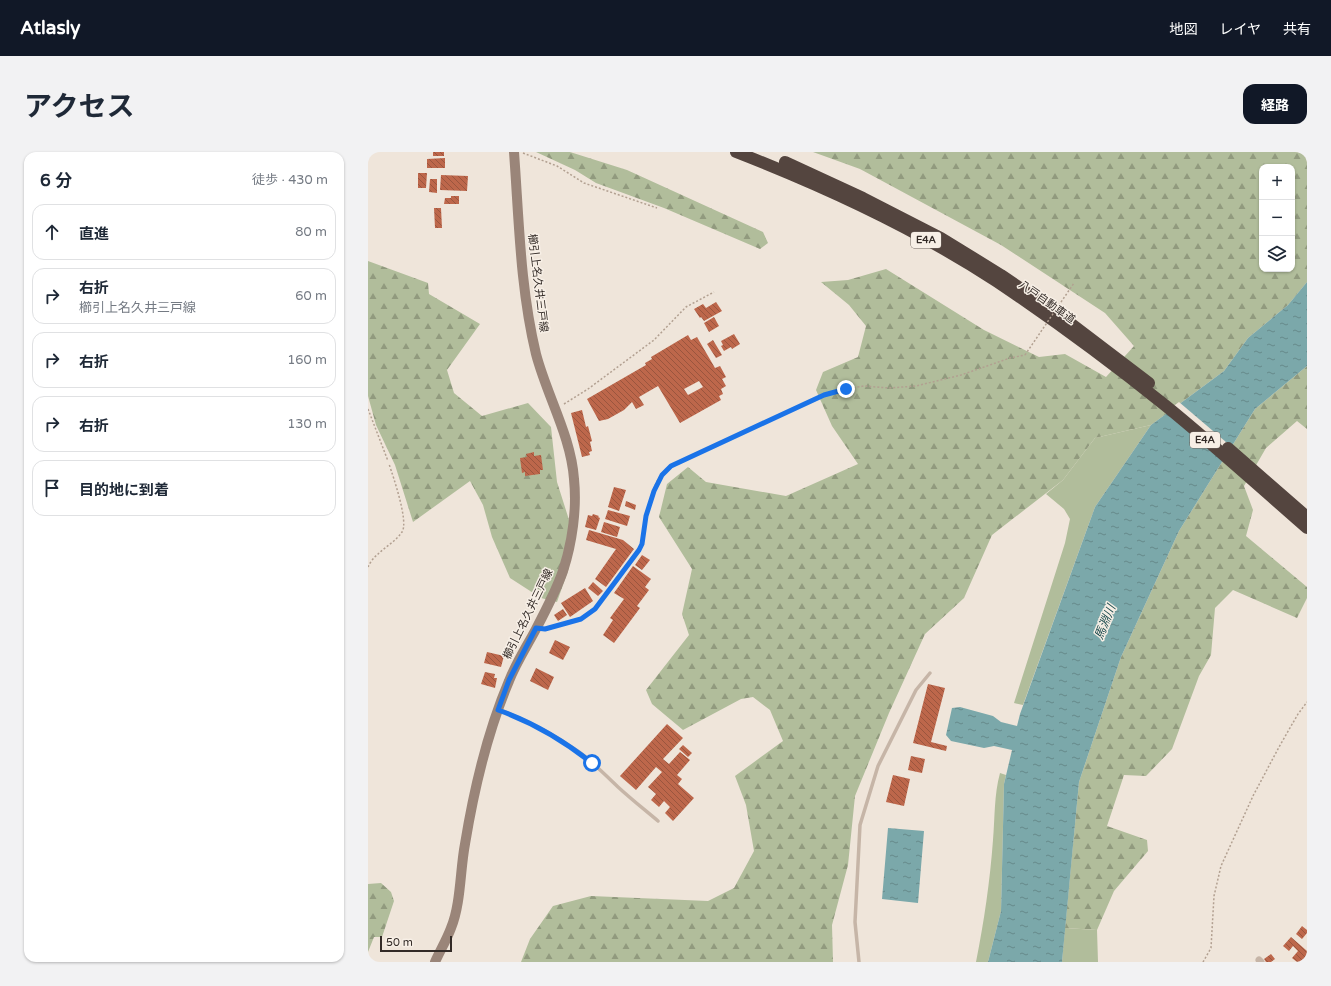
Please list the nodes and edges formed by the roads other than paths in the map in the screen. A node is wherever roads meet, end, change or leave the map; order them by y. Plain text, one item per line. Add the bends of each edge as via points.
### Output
1 (514, 152) edge
2 (736, 152) edge
3 (759, 152) edge
4 (1102, 352) junction
5 (1307, 517) edge
6 (1307, 528) edge
7 (930, 673) dead end
8 (498, 710) junction
9 (658, 821) dead end
10 (435, 962) edge
11 (859, 962) edge

1 - 8 main road, 櫛引上名久井三戸線 via 527,306 537,356 573,472 574,519 563,570 555,592 509,680
2 - 4 highway, 八戸自動車道 / E4A via 860,205 936,245
3 - 4 highway, 八戸自動車道 / E4A via 863,198 941,238 1057,313
4 - 5 highway, 八戸自動車道 / E4A via 1173,401
4 - 6 highway, 八戸自動車道 / E4A
7 - 11 lane via 916,690 878,766 860,825 855,922
8 - 9 lane via 549,733 578,752
8 - 10 main road, 櫛引上名久井三戸線 via 473,802 452,928

